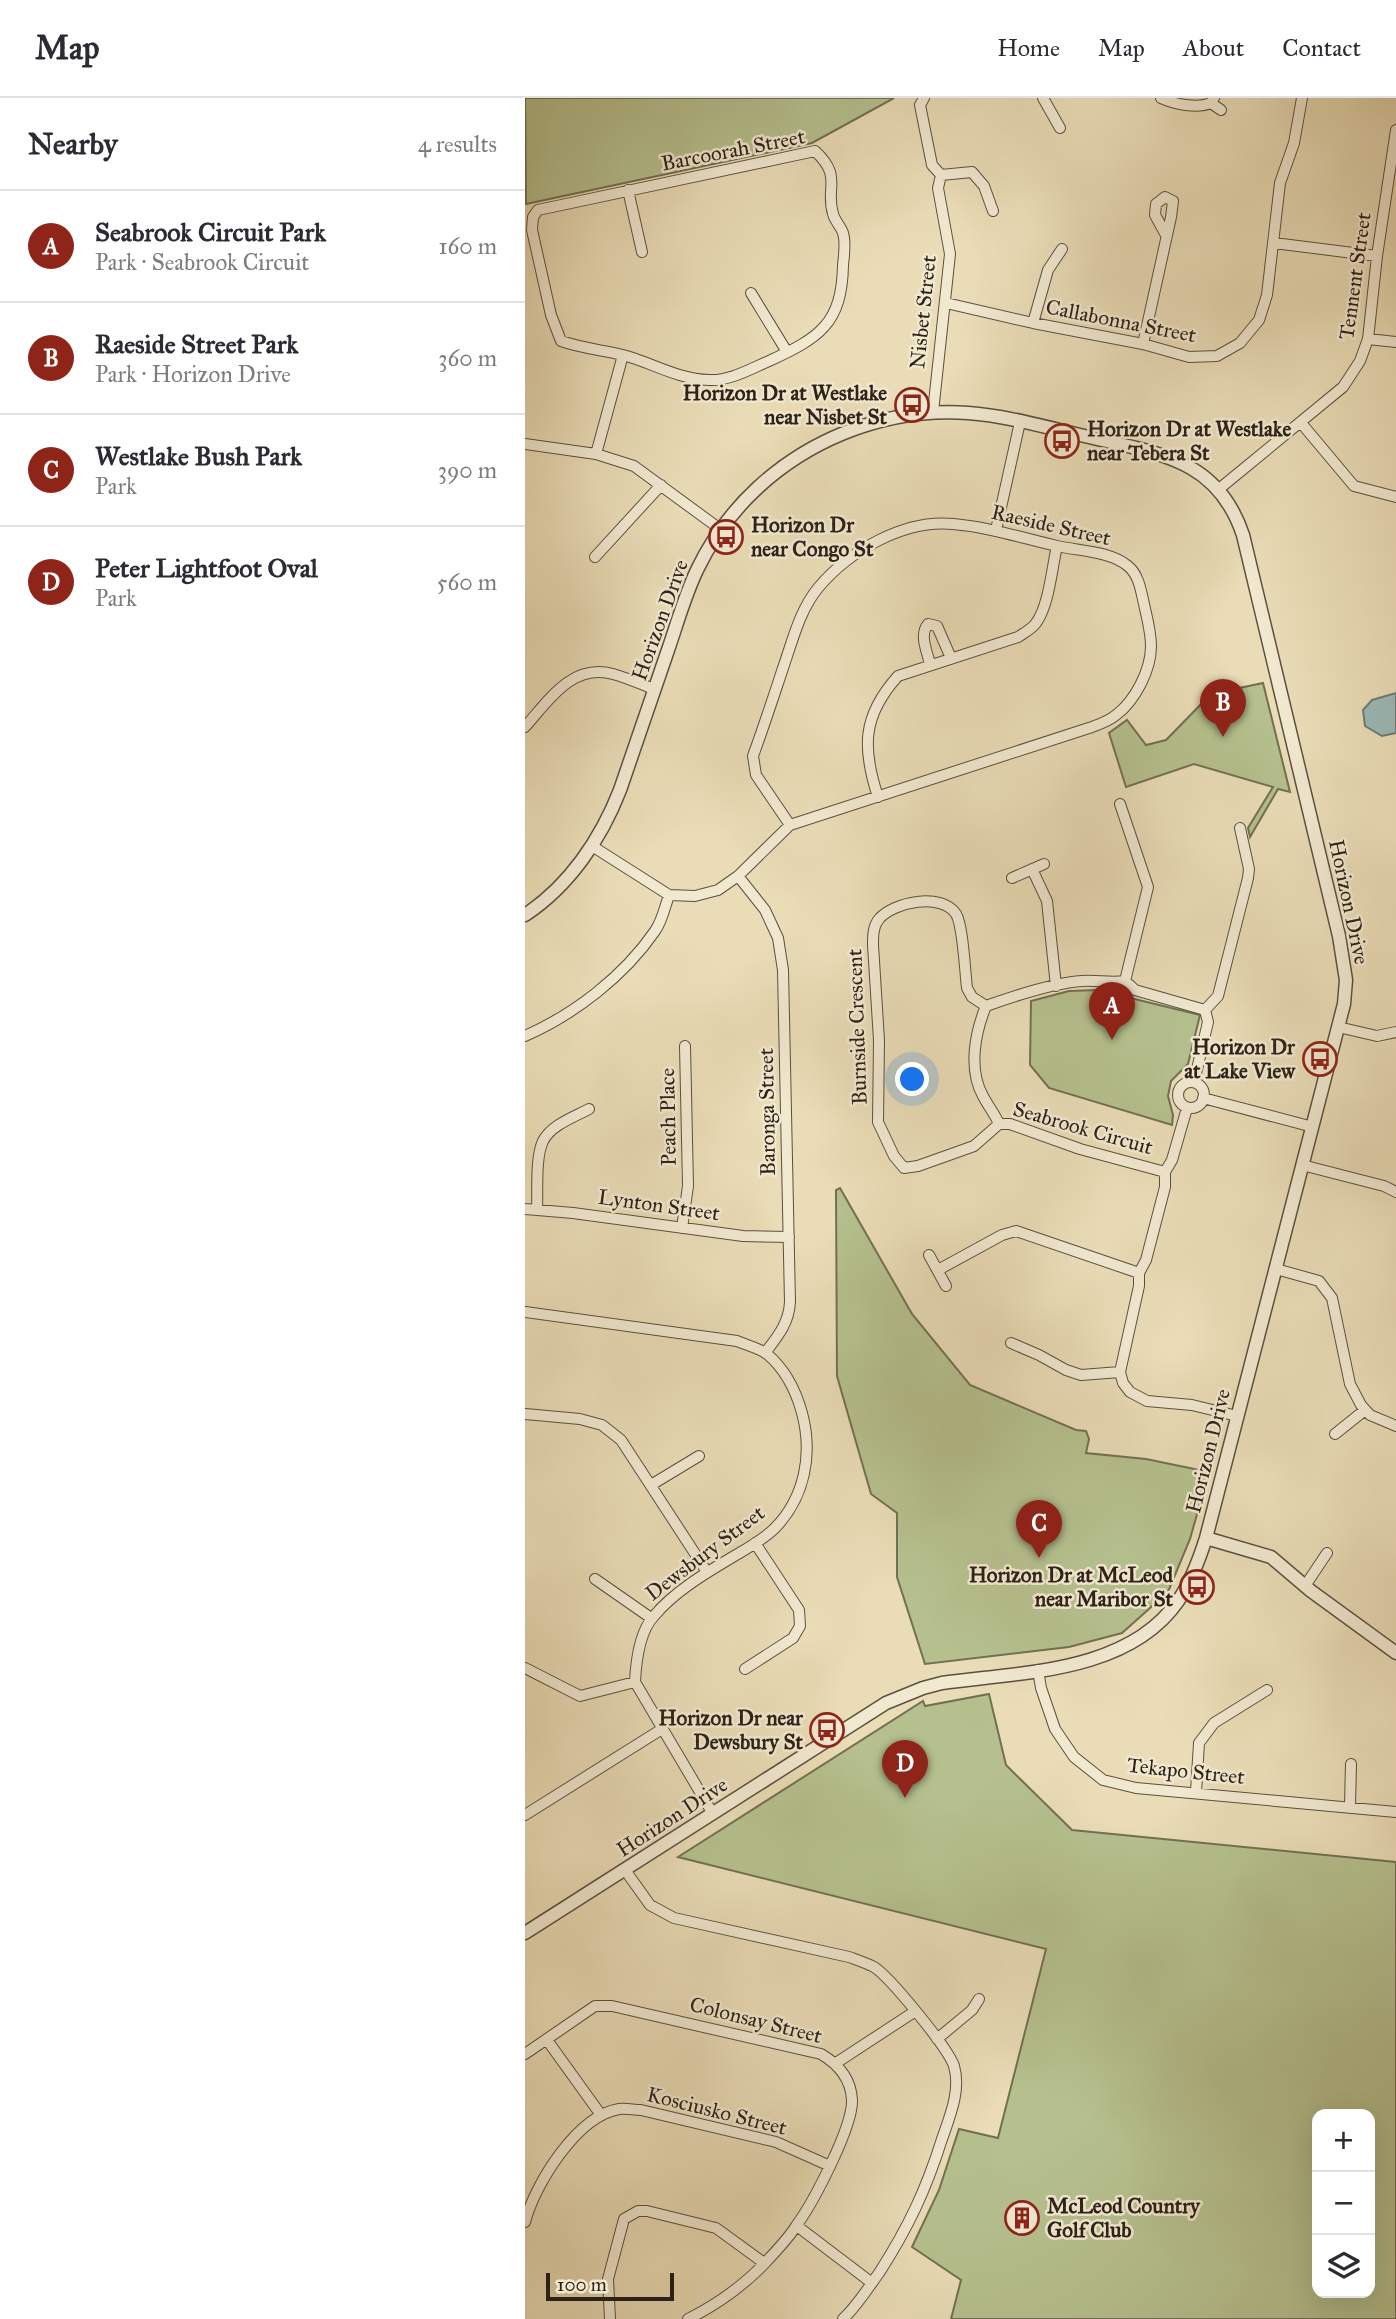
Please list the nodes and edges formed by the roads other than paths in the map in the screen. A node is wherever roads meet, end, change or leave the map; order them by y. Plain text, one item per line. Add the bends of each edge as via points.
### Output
1 (924, 98) edge
2 (1043, 98) edge
3 (1161, 98) edge
4 (1302, 98) edge
5 (1212, 101) edge
6 (1221, 110) dead end
7 (1060, 128) dead end
8 (1396, 130) edge
9 (941, 175) junction
10 (628, 190) junction
11 (993, 211) dead end
12 (1166, 235) dead end
13 (1274, 243) junction
14 (1062, 249) dead end
15 (642, 252) dead end
16 (1377, 256) junction
17 (751, 293) dead end
18 (946, 303) junction
19 (1033, 323) junction
20 (1368, 339) junction
21 (1396, 342) edge
22 (1143, 344) junction
23 (787, 352) junction
24 (623, 355) junction
25 (933, 412) junction
26 (1020, 422) junction
27 (1302, 424) junction
28 (525, 444) edge
29 (596, 454) junction
30 (661, 485) junction
31 (1219, 489) junction
32 (1396, 497) edge
33 (720, 529) junction
34 (996, 530) junction
35 (1057, 546) junction
36 (594, 557) dead end
37 (951, 658) junction
38 (930, 664) junction
39 (654, 689) junction
40 (525, 727) edge
41 (878, 797) junction
42 (1120, 804) dead end
43 (790, 825) junction
44 (1240, 828) dead end
45 (592, 846) junction
46 (1044, 864) dead end
47 (1032, 869) junction
48 (739, 876) junction
49 (1012, 878) dead end
50 (669, 895) junction
51 (525, 915) edge
52 (1125, 981) junction
53 (1056, 986) junction
54 (986, 1006) junction
55 (1205, 1010) junction
56 (1338, 1027) junction
57 (1396, 1032) edge
58 (525, 1036) edge
59 (685, 1046) dead end
60 (1193, 1082) junction
61 (1203, 1098) junction
62 (1187, 1108) junction
63 (589, 1109) dead end
64 (999, 1124) junction
65 (1313, 1127) junction
66 (1302, 1165) junction
67 (1165, 1172) junction
68 (1396, 1192) edge
69 (525, 1209) edge
70 (537, 1210) junction
71 (681, 1228) junction
72 (789, 1237) junction
73 (929, 1255) dead end
74 (1276, 1269) junction
75 (938, 1270) junction
76 (1139, 1273) junction
77 (946, 1286) dead end
78 (525, 1312) edge
79 (1011, 1343) dead end
80 (765, 1353) junction
81 (1120, 1372) junction
82 (1365, 1409) junction
83 (525, 1414) edge
84 (1237, 1416) junction
85 (1396, 1426) edge
86 (1335, 1434) dead end
87 (699, 1456) dead end
88 (652, 1485) junction
89 (1206, 1538) junction
90 (755, 1543) junction
91 (1327, 1552) dead end
92 (707, 1572) junction
93 (595, 1579) dead end
94 (1305, 1586) junction
95 (651, 1618) junction
96 (1396, 1653) edge
97 (525, 1668) edge
98 (745, 1670) dead end
99 (1038, 1670) junction
100 (635, 1682) junction
101 (1267, 1690) dead end
102 (662, 1729) junction
103 (1352, 1764) dead end
104 (1196, 1792) junction
105 (1350, 1807) junction
106 (1396, 1812) edge
107 (713, 1814) junction
108 (525, 1815) edge
109 (625, 1870) junction
110 (525, 1933) edge
111 (979, 1999) dead end
112 (914, 2012) junction
113 (937, 2039) junction
114 (547, 2040) junction
115 (525, 2054) edge
116 (836, 2063) junction
117 (601, 2115) junction
118 (829, 2166) junction
119 (525, 2222) edge
120 (797, 2226) junction
121 (764, 2263) junction
122 (872, 2283) junction
123 (848, 2317) edge
124 (610, 2319) edge
125 (688, 2319) edge

1 - 9 street, Nisbet Street via 920,105 932,165
2 - 7 street
3 - 5 street via 1204,106
4 - 13 street, Callabonna Street via 1294,143 1280,183
5 - 6 street
8 - 16 street, Tennent Street
9 - 11 street via 972,172 984,186
9 - 18 street, Nisbet Street via 938,188 950,254
10 - 15 street
10 - 23 street, Barcoorah Street via 815,151 828,163 833,213 844,235 837,310 826,328
10 - 24 street, Barcoorah Street via 538,209 533,217 551,315 561,341
12 - 22 street
13 - 16 street
13 - 22 street, Callabonna Street via 1259,320 1240,343 1217,356 1189,356
14 - 19 street via 1048,270
16 - 20 street, Tennent Street
17 - 23 street
18 - 19 street, Callabonna Street
18 - 25 street, Nisbet Street
19 - 22 street, Callabonna Street
20 - 21 street
20 - 27 street, Tennent Street via 1343,387
23 - 24 street, Barcoorah Street via 736,376 712,381 682,378
24 - 29 street
25 - 26 street, Horizon Drive
25 - 33 street, Horizon Drive via 883,420 821,443 769,477
26 - 31 street, Horizon Drive via 1169,456
26 - 34 street
27 - 31 street, Tennent Street
27 - 32 street via 1354,486
28 - 29 street
29 - 30 street via 633,467
30 - 33 street
30 - 36 street
31 - 56 street, Horizon Drive via 1243,535 1339,936 1346,980
33 - 39 street, Horizon Drive via 696,572
34 - 35 street, Raeside Street
34 - 43 street, Raeside Street via 943,524 898,532 839,566 817,589 801,616 753,756 756,775
35 - 37 street via 1036,624 1018,637
35 - 41 street, Raeside Street via 1111,557 1135,575 1151,647 1136,693 1116,715 1092,727
37 - 38 street
37 - 38 street via 937,626 928,624 923,636
38 - 41 street via 898,676 874,710 866,741
39 - 40 street via 612,674 587,673 561,686
39 - 45 street, Horizon Drive via 617,797
41 - 43 street, Raeside Street
42 - 52 street via 1147,887
43 - 48 street, Raeside Street
44 - 55 street via 1248,878 1218,996
45 - 50 street
45 - 51 street, Horizon Drive via 565,880
46 - 47 street
47 - 49 street
47 - 53 street via 1047,901
48 - 50 street, Raeside Street via 718,890 695,896
48 - 72 street, Baronga Street via 765,910 778,938 783,970
50 - 58 street via 657,929 629,962 593,994
52 - 53 street
52 - 55 street via 1135,990
53 - 54 street
54 - 64 street, Seabrook Circuit via 975,1044 975,1071 981,1094
54 - 64 street, Burnside Crescent via 967,988 958,917 951,907 923,900 877,920 873,945 878,1122 894,1156 904,1168 918,1166 974,1146
55 - 60 street via 1208,1022
56 - 57 street via 1377,1036
56 - 65 street, Horizon Drive
59 - 71 street, Peach Place via 688,1186
60 - 61 street via 1201,1087
60 - 62 street via 1178,1092 1179,1102
61 - 62 street via 1197,1107
61 - 65 street
62 - 67 street, Seabrook Circuit
63 - 70 street via 556,1127 543,1140
64 - 67 street, Seabrook Circuit
65 - 66 street, Horizon Drive
66 - 68 street
66 - 74 street, Horizon Drive
67 - 76 street, Seabrook Circuit via 1165,1187
69 - 70 street, Lynton Street
70 - 71 street, Lynton Street
71 - 72 street, Lynton Street
72 - 80 street, Baronga Street via 789,1314
73 - 75 street
74 - 82 street via 1319,1281 1332,1297 1350,1384
74 - 84 street, Horizon Drive
75 - 76 street via 1016,1230
75 - 77 street
76 - 81 street, Seabrook Circuit
78 - 80 street, Dewsbury Street via 737,1341
79 - 81 street via 1073,1373
80 - 90 street, Dewsbury Street via 797,1395 808,1454 803,1482 790,1510
81 - 84 street via 1130,1392 1147,1401
82 - 85 street
82 - 86 street
83 - 88 street via 602,1425 621,1440
84 - 89 street, Horizon Drive
87 - 88 street
88 - 92 street
89 - 94 street via 1271,1557
89 - 99 street, Horizon Drive via 1193,1576 1177,1602 1149,1631 1106,1656
90 - 92 street, Dewsbury Street
90 - 98 street via 799,1609 800,1626 793,1638
91 - 94 street
92 - 95 street, Dewsbury Street
93 - 95 street
94 - 96 street
95 - 100 street, Dewsbury Street via 642,1639
97 - 100 street via 580,1696
99 - 104 street, Tekapo Street via 1055,1730 1074,1757 1103,1780 1136,1788
99 - 107 street, Horizon Drive via 942,1683 903,1695
100 - 102 street
101 - 104 street via 1214,1723 1199,1743
102 - 107 street
102 - 108 street
103 - 105 street
104 - 105 street, Tekapo Street
105 - 106 street, Tekapo Street
107 - 109 street, Horizon Drive
109 - 110 street, Horizon Drive
109 - 112 street via 650,1905 674,1918 849,1957 874,1967
111 - 113 street
112 - 113 street
112 - 116 street
113 - 122 street via 954,2065 954,2104 921,2199
114 - 115 street, Colonsay Street
114 - 116 street, Colonsay Street via 595,2006 612,2006 821,2054
114 - 117 street
116 - 118 street, Colonsay Street via 848,2081 851,2118
117 - 118 street, Kosciusko Street via 620,2109 641,2110 776,2142
117 - 119 street via 556,2158
118 - 120 street, Colonsay Street
120 - 121 street, Colonsay Street
120 - 122 street
121 - 124 street via 716,2228 638,2211 624,2219 608,2279
121 - 125 street, Colonsay Street via 735,2290
122 - 123 street

